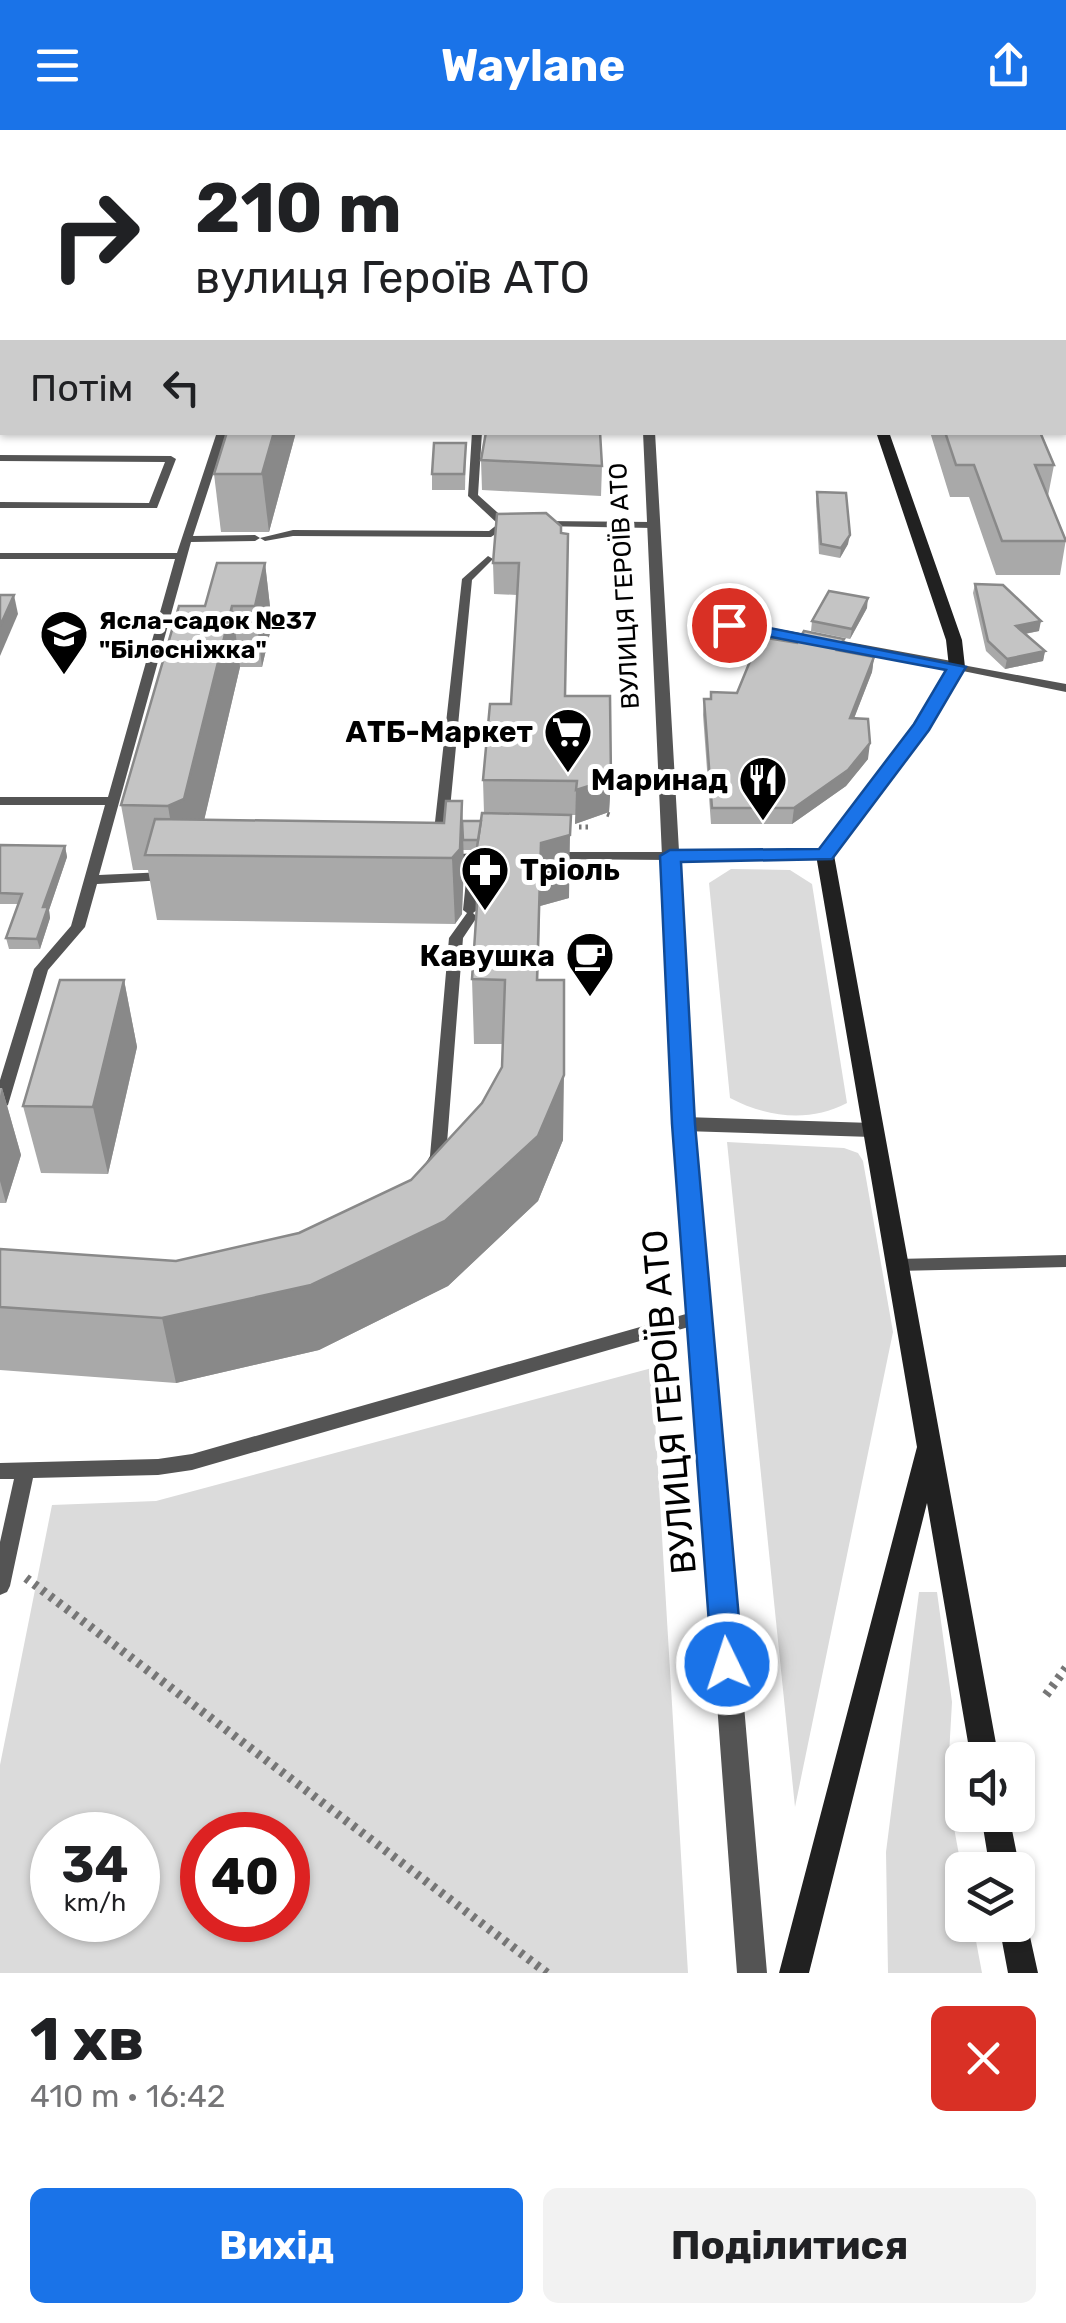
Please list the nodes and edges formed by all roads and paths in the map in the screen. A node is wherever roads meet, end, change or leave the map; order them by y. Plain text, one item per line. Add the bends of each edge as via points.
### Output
1 (221, 435) edge
2 (477, 435) edge
3 (649, 435) edge
4 (883, 435) edge
5 (0, 458) edge
6 (0, 504) edge
7 (504, 524) junction
8 (654, 525) junction
9 (490, 534) junction
10 (186, 539) junction
11 (0, 556) edge
12 (180, 556) junction
13 (729, 625) dead end
14 (957, 667) junction
15 (1066, 688) edge
16 (0, 801) edge
17 (113, 801) junction
18 (579, 827) dead end
19 (592, 827) dead end
20 (825, 855) junction
21 (514, 856) edge
22 (532, 856) edge
23 (670, 856) junction
24 (438, 858) junction
25 (418, 859) edge
26 (475, 859) junction
27 (174, 876) edge
28 (91, 880) junction
29 (0, 1105) edge
30 (684, 1124) junction
31 (872, 1130) junction
32 (420, 1188) edge
33 (1066, 1261) edge
34 (896, 1264) junction
35 (700, 1317) junction
36 (929, 1447) junction
37 (0, 1471) edge
38 (25, 1472) junction
39 (6, 1562) junction
40 (0, 1586) edge
41 (1066, 1668) edge
42 (1046, 1695) dead end
43 (982, 1742) edge
44 (1017, 1942) edge
45 (546, 1973) edge
46 (752, 1973) edge
47 (794, 1973) edge
48 (1023, 1973) edge

1 - 10 lane
2 - 7 lane via 473,496
3 - 8 street, ВУЛИЦЯ ГЕРОЇВ АТО
4 - 14 main road via 954,640
5 - 6 lane via 170,459 154,506
7 - 8 lane
7 - 9 lane
8 - 23 street, ВУЛИЦЯ ГЕРОЇВ АТО
9 - 10 lane
9 - 24 lane via 488,557 467,579
10 - 12 lane
11 - 12 lane
12 - 17 lane
13 - 14 street
14 - 15 lane
14 - 20 main road via 922,726
16 - 17 lane
17 - 28 lane
18 - 19 path
20 - 23 street
20 - 31 main road
21 - 26 lane
22 - 23 lane
23 - 30 street, ВУЛИЦЯ ГЕРОЇВ АТО
24 - 25 lane
24 - 26 lane
26 - 32 lane via 470,913 456,938 438,1156
27 - 28 lane
28 - 29 lane via 78,927 41,969
30 - 31 street
30 - 35 street, ВУЛИЦЯ ГЕРОЇВ АТО
31 - 34 main road
33 - 34 lane
34 - 36 main road
35 - 38 lane via 192,1462
35 - 46 street, ВУЛИЦЯ ГЕРОЇВ АТО
36 - 43 main road
36 - 47 main road
37 - 38 lane
38 - 39 lane
39 - 40 lane
39 - 45 path
41 - 42 path
44 - 48 main road

